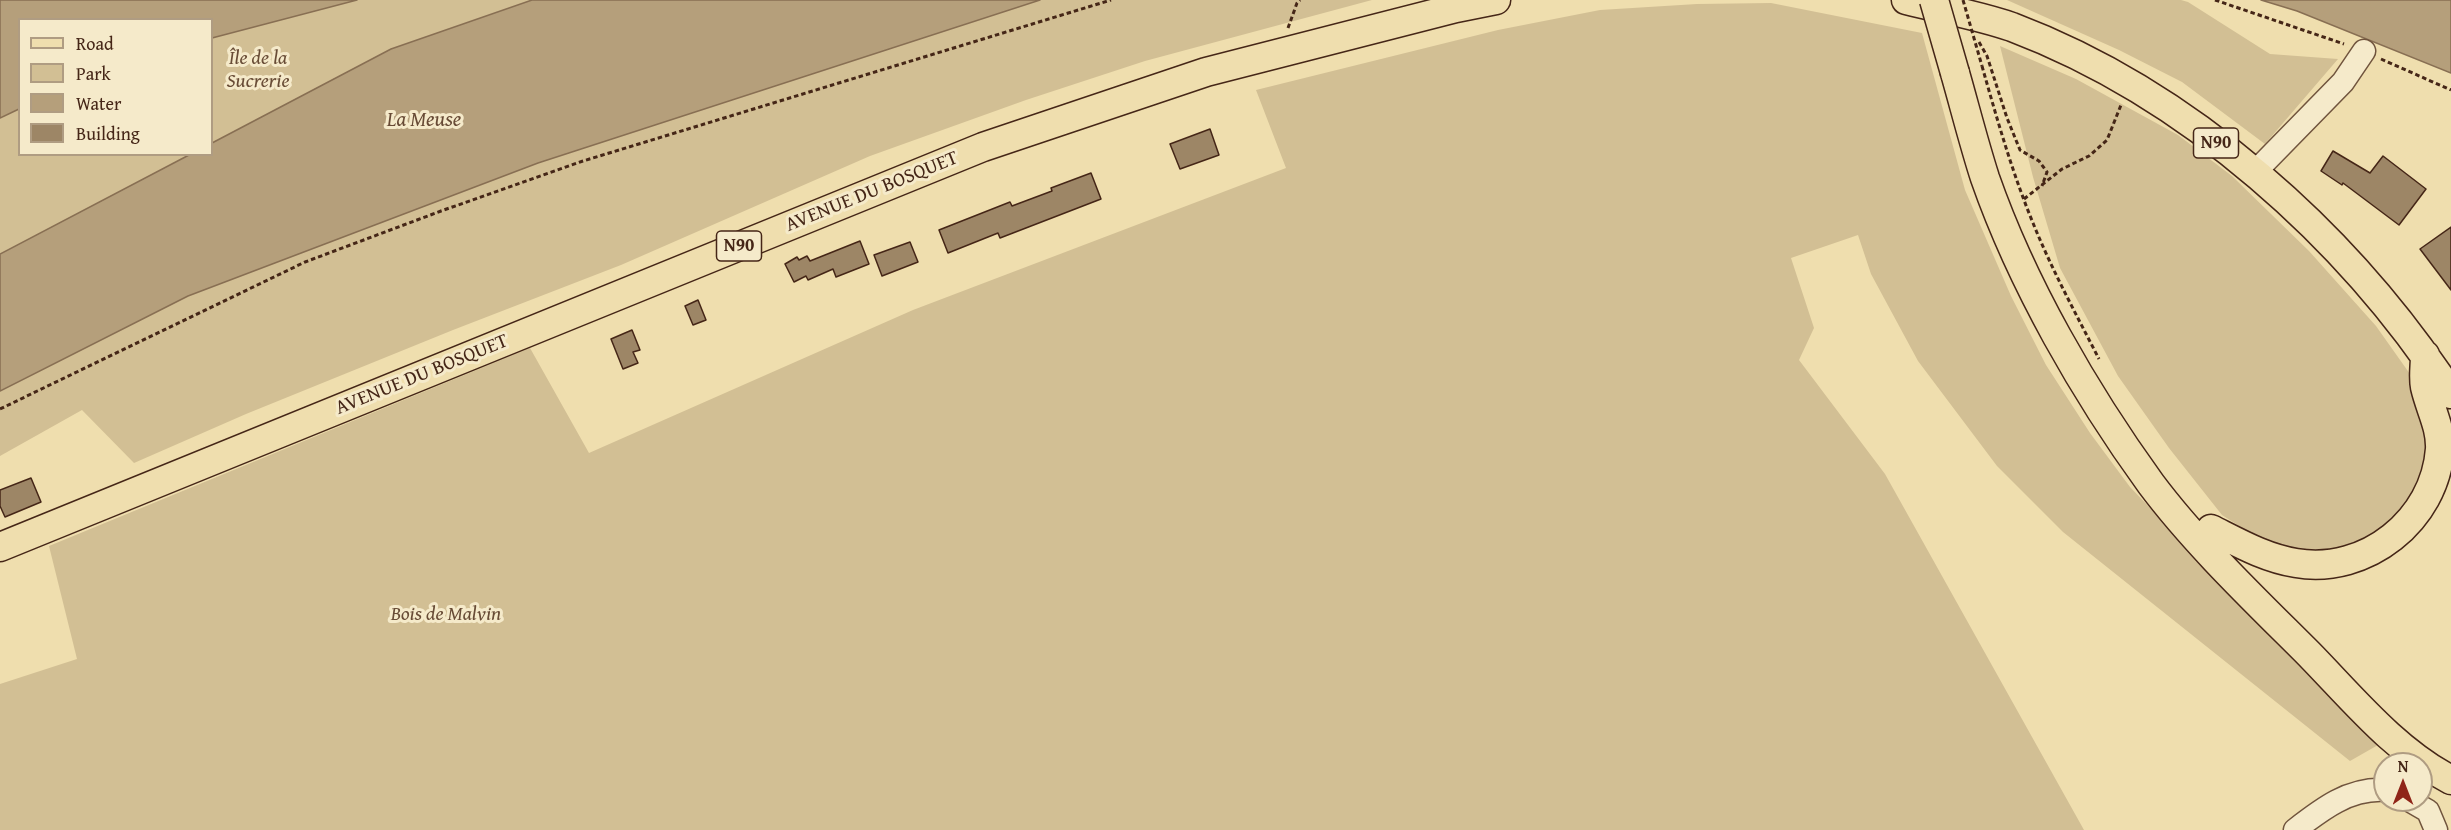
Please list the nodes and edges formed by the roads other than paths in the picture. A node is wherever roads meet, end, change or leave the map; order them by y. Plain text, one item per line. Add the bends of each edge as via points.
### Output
1 (1496, 0) edge
2 (1906, 0) edge
3 (1954, 4) edge
4 (2364, 51) road end
5 (1970, 69) junction
6 (2255, 172) junction
7 (2425, 353) junction
8 (2451, 393) edge
9 (2211, 529) junction
10 (0, 547) edge
11 (2451, 764) edge
12 (2451, 780) edge
13 (2373, 789) edge
14 (2424, 813) edge
15 (2451, 822) edge
16 (2295, 830) edge

1 - 10 main road, AVENUE DU BOSQUET / N90 via 1206,72 983,147
2 - 3 main road, N90
3 - 5 main road
3 - 6 main road, N90 via 2102,67 2191,124
4 - 6 lane via 2343,82
5 - 9 main road via 2003,173 2068,325 2106,388
5 - 12 main road via 1985,177 2029,284 2099,409 2146,476 2254,599 2403,748
6 - 7 main road, N90 via 2366,281
7 - 8 main road, N90
7 - 9 main road via 2425,386 2440,434 2440,451 2428,491 2398,534 2373,552 2324,565 2270,558
9 - 11 main road via 2393,719
13 - 16 lane via 2330,804
14 - 15 lane

